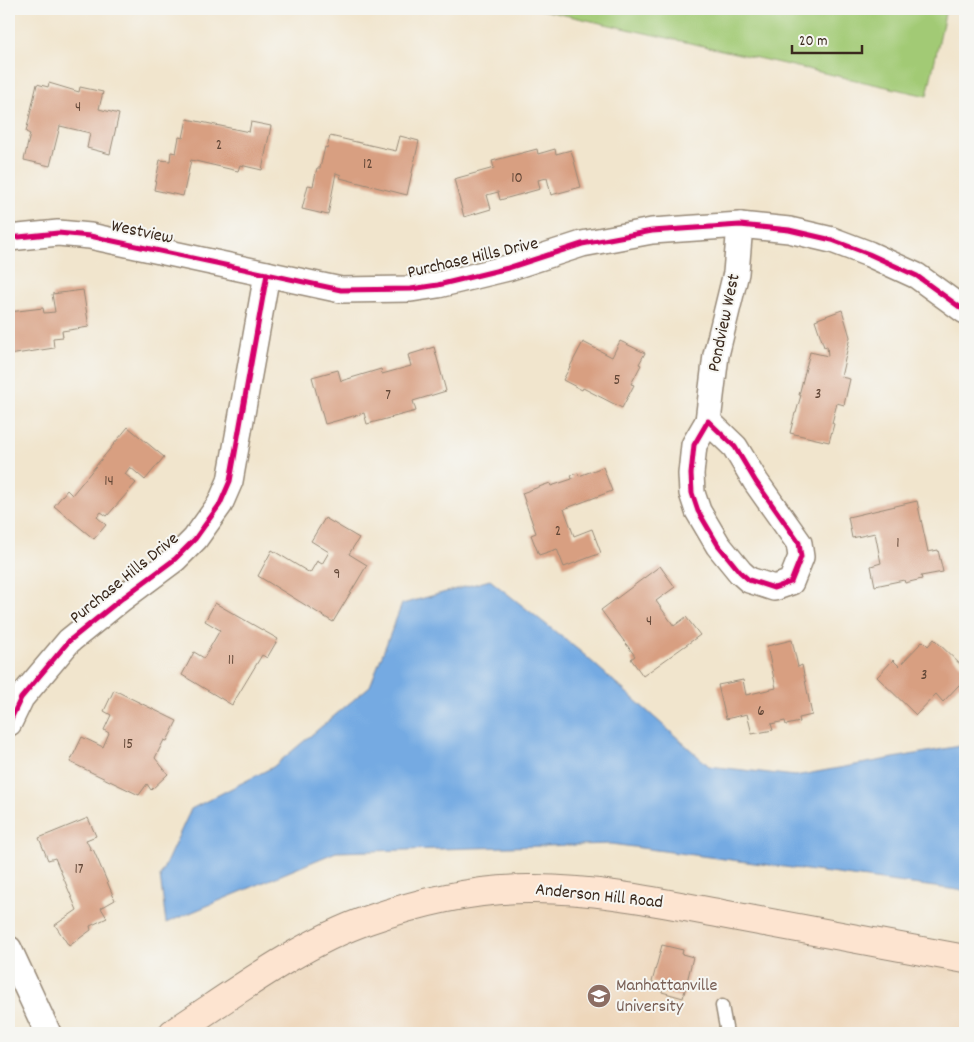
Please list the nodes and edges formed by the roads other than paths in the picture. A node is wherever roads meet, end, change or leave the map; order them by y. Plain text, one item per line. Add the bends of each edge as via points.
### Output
1 (740, 225) junction
2 (9, 238) edge
3 (267, 274) junction
4 (965, 311) edge
5 (708, 421) junction
6 (9, 723) edge
7 (9, 949) edge
8 (965, 959) edge
9 (722, 1006) dead end
10 (48, 1033) edge
11 (173, 1033) edge
12 (728, 1033) edge

1 - 3 street, Purchase Hills Drive via 652,231 582,244 508,268 411,289 341,290
1 - 4 street, Purchase Hills Drive via 789,230 832,240 869,254 917,276
1 - 5 street, Pondview West via 736,272 716,354
2 - 3 street, Westview via 58,233 90,236
3 - 6 street, Purchase Hills Drive via 230,481 220,504 195,540 175,559 70,641 21,698
5 - 5 street, Pondview West via 694,445 692,493 698,511 718,545 749,580 774,588 791,582 802,557 799,543 735,447
7 - 10 street
8 - 11 main road, Anderson Hill Road via 646,900 527,889 474,894 422,904 367,920 321,940
9 - 12 lane

